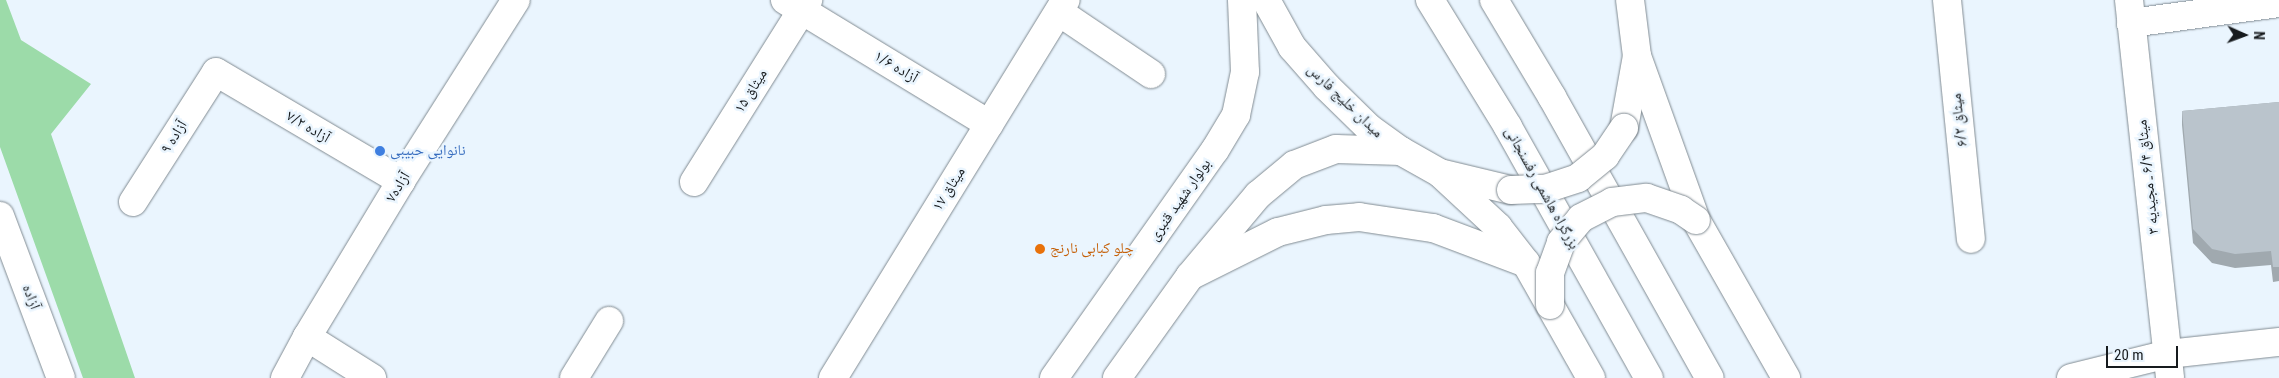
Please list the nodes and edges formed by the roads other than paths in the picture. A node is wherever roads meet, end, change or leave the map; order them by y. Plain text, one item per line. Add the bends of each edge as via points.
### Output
1 (516, 0) edge
2 (1242, 0) edge
3 (1266, 0) edge
4 (1430, 0) edge
5 (1494, 0) edge
6 (1630, 0) edge
7 (1947, 0) edge
8 (2279, 2) edge
9 (798, 3) edge
10 (1062, 6) edge
11 (2130, 11) edge
12 (1637, 56) junction
13 (216, 72) joint
14 (1151, 74) dead end
15 (989, 124) junction
16 (1400, 150) junction
17 (1440, 173) junction
18 (401, 181) junction
19 (694, 182) dead end
20 (133, 202) dead end
21 (0, 216) edge
22 (1696, 220) junction
23 (1971, 239) dead end
24 (1526, 263) junction
25 (1190, 276) junction
26 (1550, 305) junction
27 (609, 321) dead end
28 (307, 337) junction
29 (2279, 342) edge
30 (2169, 366) edge
31 (1125, 374) edge
32 (61, 378) edge
33 (285, 378) edge
34 (372, 378) edge
35 (574, 378) edge
36 (833, 378) edge
37 (1054, 378) edge
38 (1591, 378) edge
39 (1649, 378) edge
40 (1710, 378) edge
41 (1786, 378) edge
42 (2071, 378) edge

1 - 18 main road, آزاده۷
2 - 37 main road, بولوار شهید قنبری via 1245,72 1236,115 1215,150
3 - 16 main road, میدان خلیج فارس via 1292,47 1327,87 1368,128
4 - 39 main road, بزرگراه هاشمی رفسنجانی via 1508,128
5 - 40 main road
6 - 12 main road, میدان خلیج فارس
7 - 23 main road, میثاق ۶/۲
8 - 11 main road
9 - 15 main road, آزاده ۱/۶
9 - 19 main road, میثاق ۱۵
10 - 14 main road
10 - 15 main road, میثاق ۱۷
11 - 30 main road, میثاق ۶/۴ ـ مجیدیه ۳
12 - 17 main road, میدان خلیج فارس, bridge via 1624,128 1605,156 1578,178 1545,189 1511,190
12 - 22 main road
13 - 18 main road, آزاده ۷/۲
13 - 20 main road, آزاده ۹
15 - 36 main road, میثاق ۱۷
16 - 17 main road, میدان خلیج فارس
16 - 25 main road via 1336,149 1294,164 1258,195
17 - 24 main road via 1498,227
18 - 28 main road, آزاده۷
21 - 32 main road, آزاده
22 - 26 main road, bridge via 1681,210 1647,198 1612,202 1581,218 1561,242 1555,257 1550,273
22 - 41 main road
24 - 25 main road via 1433,228 1359,217 1326,220 1278,232
24 - 26 main road
25 - 31 main road
26 - 38 main road
27 - 35 main road
28 - 33 main road, آزاده۷
28 - 34 main road
29 - 30 main road
30 - 42 main road

